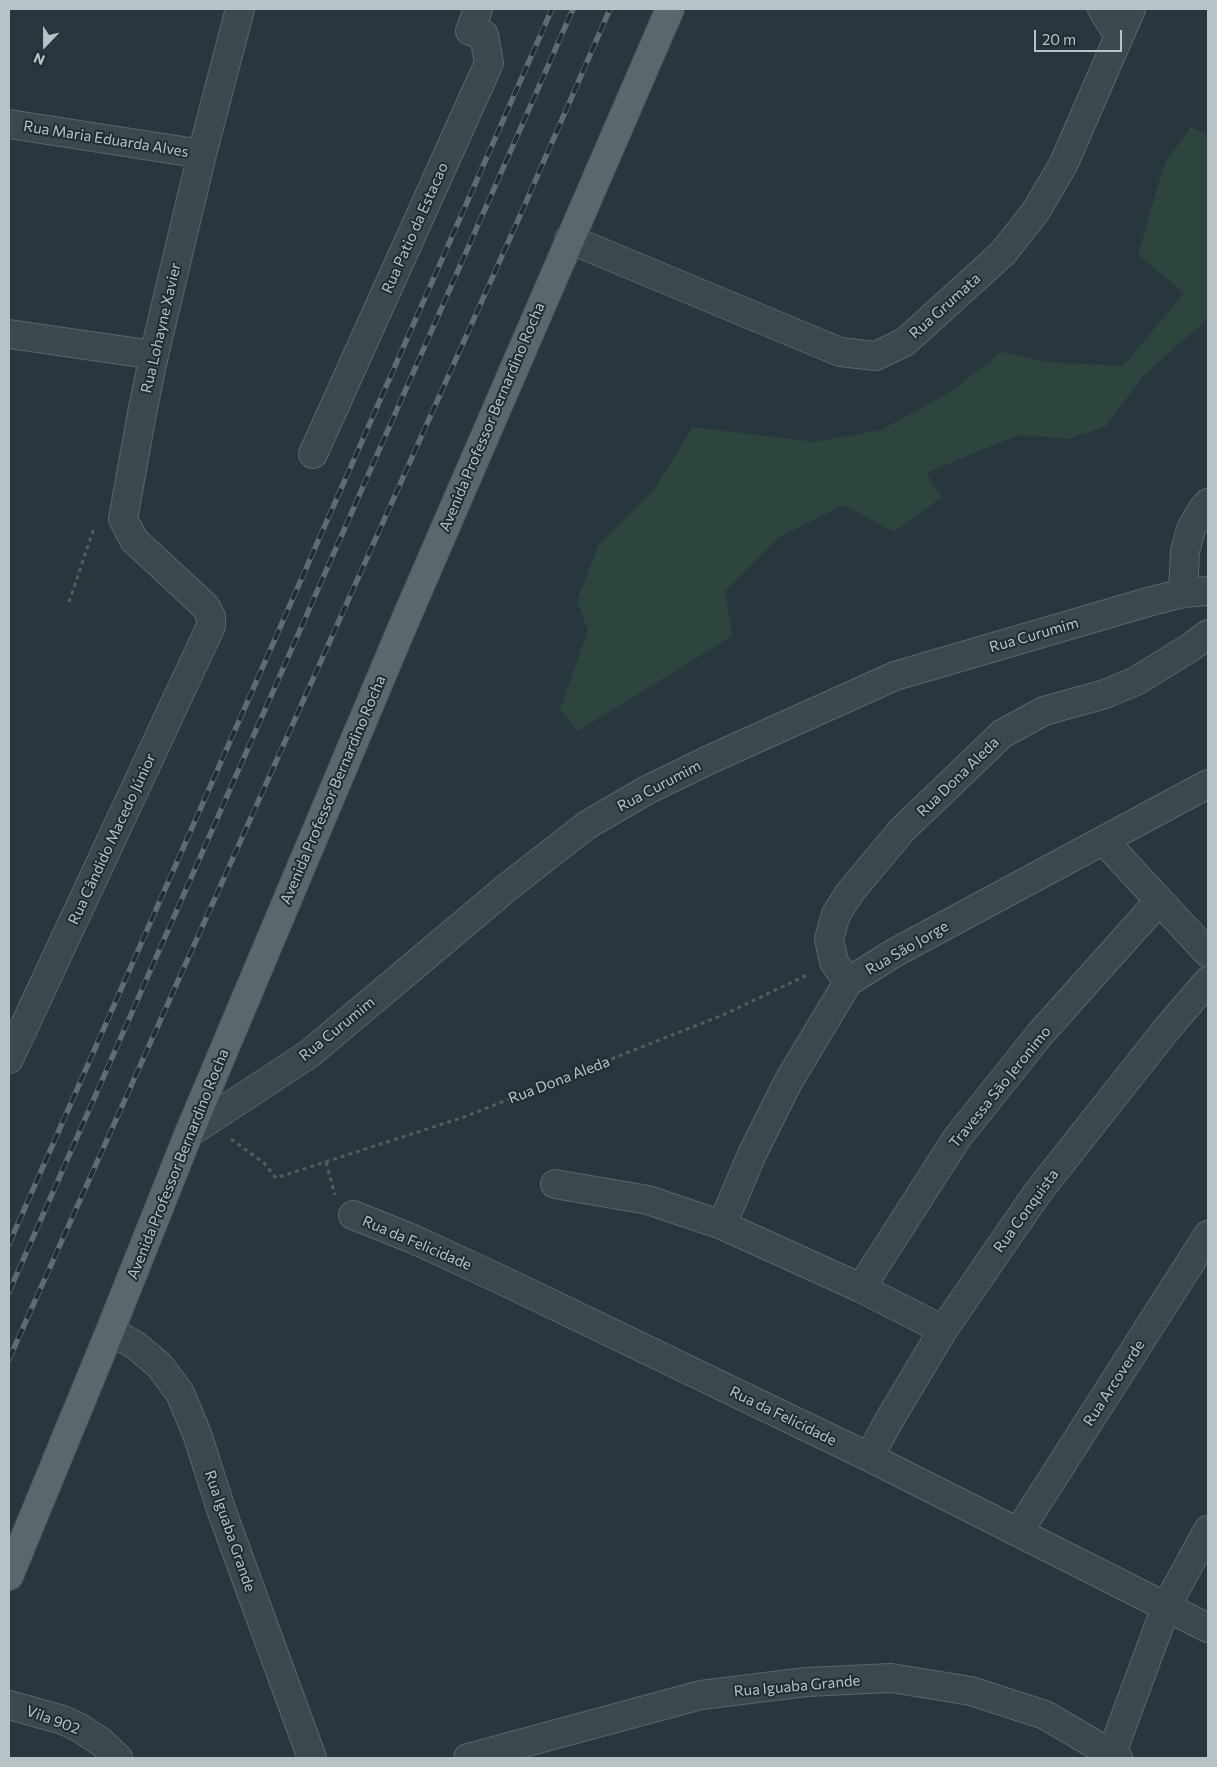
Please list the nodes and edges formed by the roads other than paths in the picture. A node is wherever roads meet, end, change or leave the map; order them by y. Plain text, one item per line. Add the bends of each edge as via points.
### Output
1 (240, 9) edge
2 (478, 9) edge
3 (670, 9) edge
4 (1102, 9) edge
5 (1131, 9) edge
6 (1119, 36) junction
7 (9, 124) edge
8 (202, 154) junction
9 (569, 239) junction
10 (9, 334) edge
11 (154, 355) junction
12 (313, 454) dead end
13 (1208, 503) edge
14 (1195, 592) edge
15 (211, 618) joint
16 (1208, 634) edge
17 (1208, 784) edge
18 (1104, 841) junction
19 (1160, 901) junction
20 (1208, 953) edge
21 (841, 972) junction
22 (1208, 981) edge
23 (9, 1059) edge
24 (199, 1127) junction
25 (555, 1184) dead end
26 (353, 1215) dead end
27 (722, 1225) junction
28 (1208, 1235) edge
29 (861, 1288) junction
30 (943, 1330) junction
31 (110, 1331) junction
32 (869, 1457) junction
33 (1208, 1530) edge
34 (1019, 1531) junction
35 (9, 1576) edge
36 (1166, 1607) junction
37 (1208, 1628) edge
38 (9, 1705) edge
39 (103, 1753) edge
40 (1113, 1757) edge
41 (312, 1758) edge
42 (468, 1758) edge

1 - 8 street, Rua Lohayne Xavier
2 - 12 street, Rua Patio da Estacao via 470,31 484,35 489,63
3 - 9 main road, Avenida Professor Bernardino Rocha
4 - 6 street
5 - 6 street, Rua Grumata
6 - 9 street, Rua Grumata via 1064,163 1036,211 1003,253 906,342 876,356 840,352
7 - 8 street, Rua Maria Eduarda Alves
8 - 11 street, Rua Lohayne Xavier
9 - 24 main road, Avenida Professor Bernardino Rocha via 400,632
10 - 11 street
11 - 15 street, Rua Lohayne Xavier via 123,519 134,540 206,607
13 - 14 street via 1191,529 1185,551
14 - 24 street, Rua Curumim via 895,676 647,790 587,825 510,885 309,1054
15 - 23 street, Rua Cândido Macedo Júnior via 211,626
16 - 21 street, Rua Dona Aleda via 1136,681 1105,694 1044,711 1002,734 902,830 851,891 836,914 829,939
17 - 18 street, Rua São Jorge
18 - 19 street
18 - 21 street, Rua São Jorge via 894,953
19 - 20 street
19 - 29 street, Travessa Sāo Jeronimo via 1040,1034 956,1138
21 - 27 street, Rua São Jorge via 753,1152
22 - 30 street, Rua Conquista via 1038,1192
24 - 31 main road, Avenida Professor Bernardino Rocha
25 - 27 street via 648,1200
26 - 32 street, Rua da Felicidade via 497,1278
27 - 29 street
28 - 34 street, Rua Arcoverde
29 - 30 street
30 - 32 street, Rua Conquista
31 - 35 main road, Avenida Professor Bernardino Rocha
31 - 41 street, Rua Iguaba Grande via 135,1345 159,1365 180,1393
32 - 34 street, Rua da Felicidade
33 - 36 street
34 - 36 street, Rua da Felicidade
36 - 37 street, Rua da Felicidade
36 - 40 street
38 - 39 street, Vila 902 via 80,1728
40 - 42 street, Rua Iguaba Grande via 1045,1715 971,1691 891,1678 806,1682 701,1695

